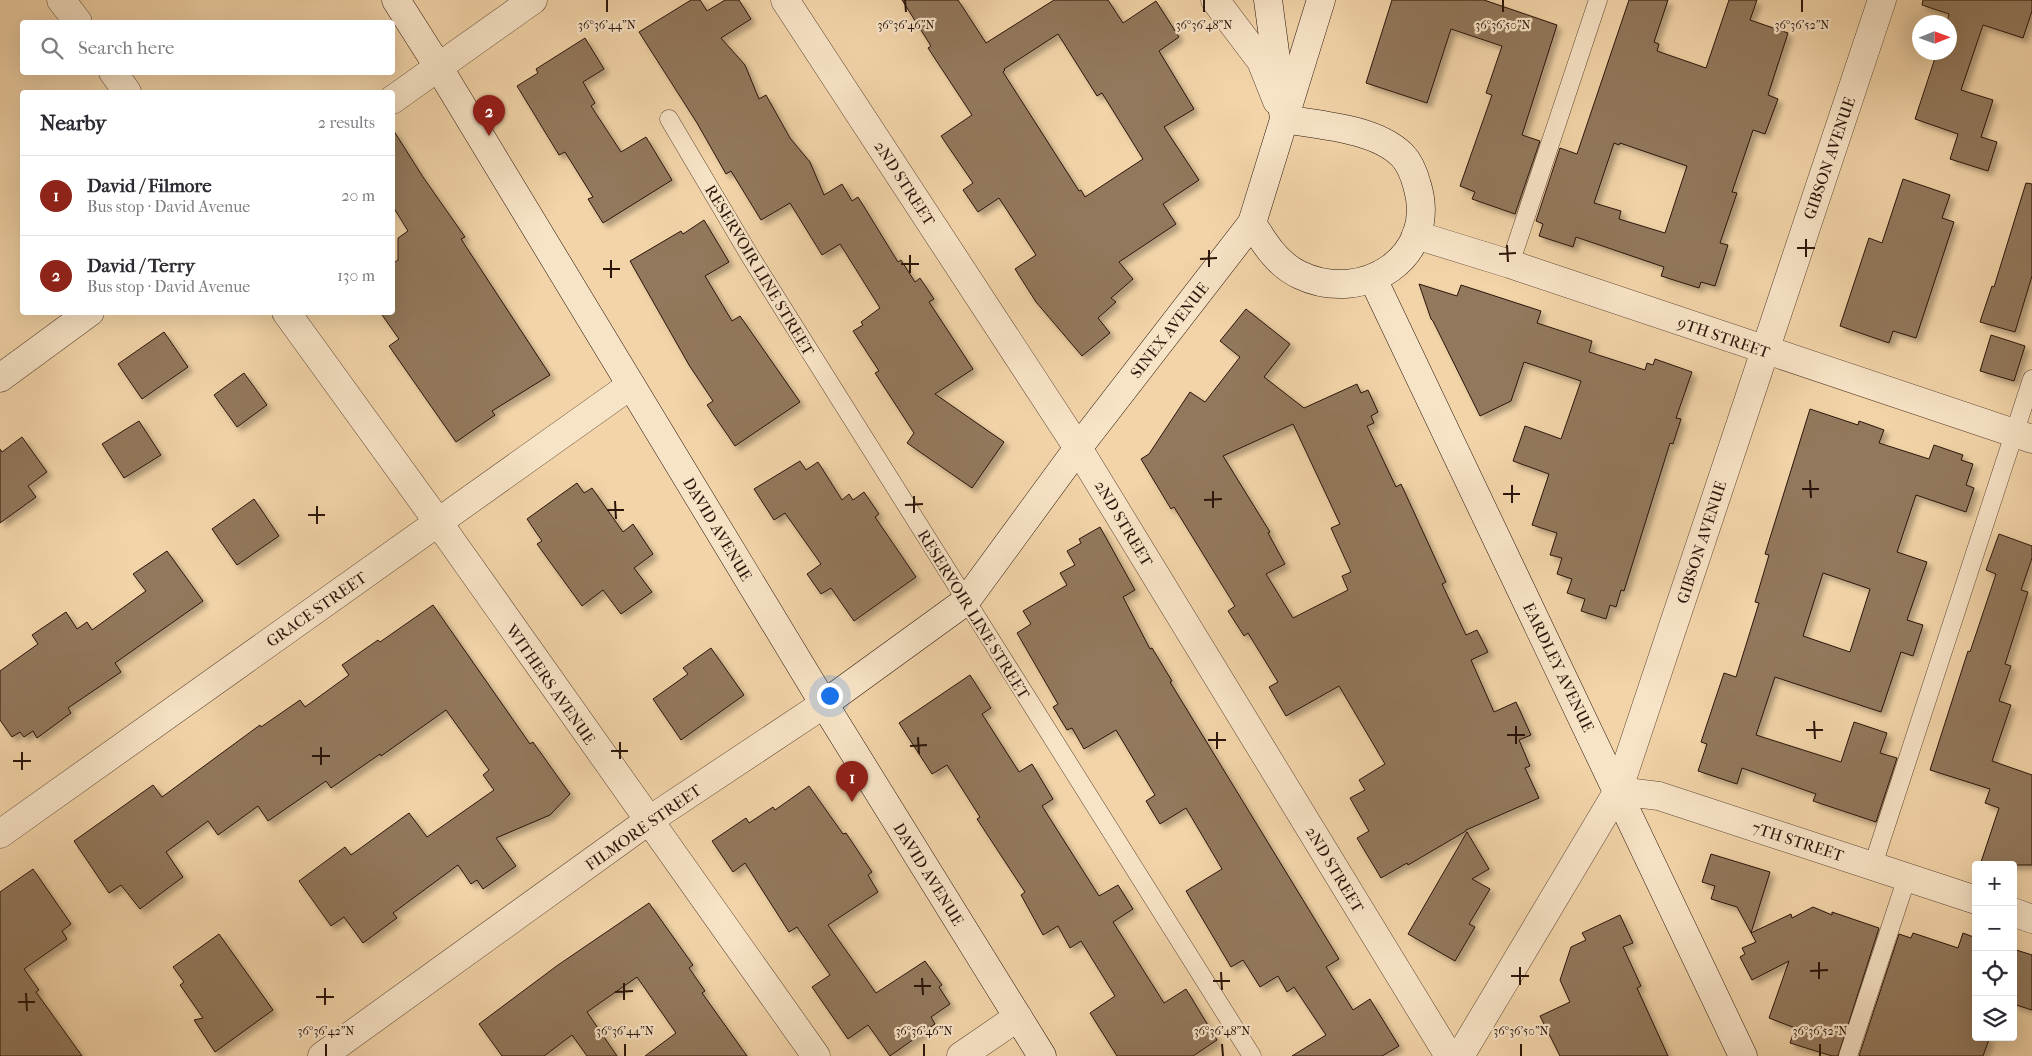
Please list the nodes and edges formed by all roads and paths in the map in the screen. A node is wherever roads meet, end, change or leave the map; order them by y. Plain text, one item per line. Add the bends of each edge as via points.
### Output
1 (62, 0) edge
2 (396, 0) edge
3 (533, 0) edge
4 (786, 0) edge
5 (1215, 0) edge
6 (1268, 0) edge
7 (1321, 0) edge
8 (1598, 0) edge
9 (1882, 0) edge
10 (77, 20) edge
11 (439, 68) junction
12 (115, 75) edge
13 (126, 90) edge
14 (395, 98) edge
15 (669, 119) dead end
16 (1284, 119) junction
17 (1252, 223) junction
18 (1416, 235) junction
19 (1510, 264) junction
20 (1373, 279) junction
21 (86, 315) edge
22 (288, 315) edge
23 (1765, 350) junction
24 (0, 378) edge
25 (2032, 380) edge
26 (632, 386) junction
27 (2023, 436) edge
28 (1078, 448) junction
29 (438, 522) junction
30 (966, 601) junction
31 (824, 704) junction
32 (1618, 791) junction
33 (648, 821) junction
34 (0, 834) edge
35 (1873, 865) junction
36 (1907, 877) junction
37 (1972, 899) edge
38 (2017, 913) edge
39 (2032, 919) edge
40 (1018, 1017) junction
41 (322, 1056) edge
42 (816, 1056) edge
43 (961, 1056) edge
44 (1042, 1056) edge
45 (1252, 1056) edge
46 (1448, 1056) edge
47 (1460, 1056) edge
48 (1743, 1056) edge
49 (1848, 1056) edge

1 - 10 street
2 - 11 street, DAVID AVENUE
3 - 11 street
4 - 28 street, 2ND STREET
5 - 16 street via 1260,61
6 - 16 street
7 - 16 street, SINEX AVENUE
8 - 19 lane
9 - 23 street, GIBSON AVENUE
11 - 14 street
11 - 26 street, DAVID AVENUE
12 - 13 street
15 - 30 lane, RESERVOIR LINE STREET via 750,256
16 - 17 street, SINEX AVENUE
16 - 18 street via 1358,132 1385,143 1402,155 1414,173 1419,192 1421,215
17 - 20 street via 1265,246 1300,275 1352,284
17 - 28 street, SINEX AVENUE
18 - 19 street, 9TH STREET
18 - 20 street via 1407,252
19 - 23 street, 9TH STREET
20 - 32 street, EARDLEY AVENUE
21 - 24 street
22 - 29 street, WITHERS AVENUE
23 - 27 street, 9TH STREET
23 - 32 street, GIBSON AVENUE
25 - 27 lane
26 - 29 street, GRACE STREET
26 - 31 street, DAVID AVENUE
27 - 35 lane
28 - 30 street, SINEX AVENUE
28 - 46 street, 2ND STREET
29 - 33 street, WITHERS AVENUE
29 - 34 street, GRACE STREET
30 - 31 street, FILMORE STREET
30 - 45 lane, RESERVOIR LINE STREET
31 - 33 street, FILMORE STREET
31 - 40 street, DAVID AVENUE
32 - 35 street, 7TH STREET via 1659,796
32 - 47 street, GIBSON AVENUE
32 - 48 street, EARDLEY AVENUE
33 - 41 street, FILMORE STREET
33 - 42 street, WITHERS AVENUE
35 - 36 street, 7TH STREET
36 - 37 street, 7TH STREET
36 - 49 lane
38 - 39 street
40 - 43 street
40 - 44 street, DAVID AVENUE

